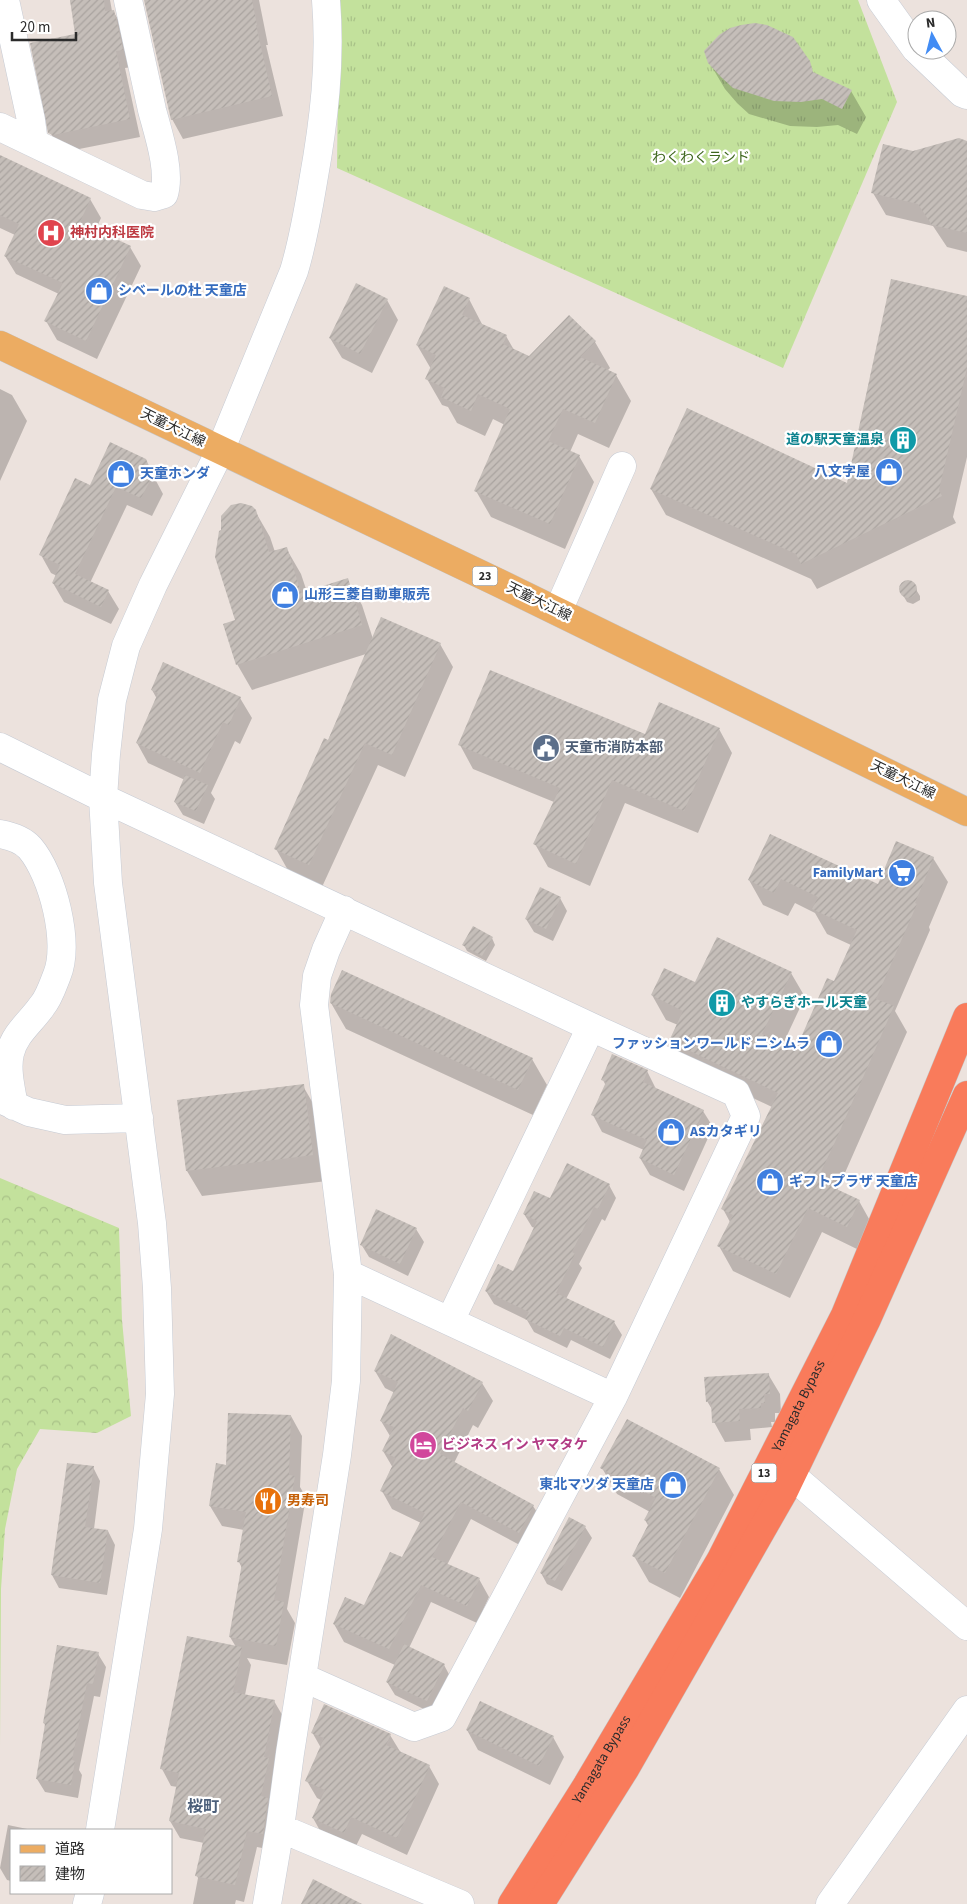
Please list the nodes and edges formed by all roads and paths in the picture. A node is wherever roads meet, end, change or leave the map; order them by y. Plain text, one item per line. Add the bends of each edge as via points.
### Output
1 (5, 0) edge
2 (128, 0) edge
3 (326, 0) edge
4 (881, 0) edge
5 (967, 95) edge
6 (0, 126) edge
7 (34, 143) junction
8 (0, 346) edge
9 (220, 451) junction
10 (622, 466) dead end
11 (558, 611) junction
12 (0, 747) edge
13 (103, 798) junction
14 (967, 812) edge
15 (0, 834) edge
16 (344, 910) junction
17 (967, 1017) edge
18 (591, 1027) junction
19 (9, 1035) edge
20 (967, 1094) edge
21 (7, 1102) edge
22 (139, 1118) junction
23 (348, 1274) junction
24 (450, 1321) junction
25 (613, 1398) junction
26 (791, 1475) junction
27 (967, 1626) edge
28 (302, 1677) junction
29 (967, 1710) edge
30 (280, 1828) junction
31 (100, 1829) edge
32 (267, 1904) edge
33 (460, 1904) edge
34 (512, 1904) edge
35 (540, 1904) edge
36 (830, 1904) edge

1 - 7 street
2 - 7 street via 165,173 164,194 154,197 142,195
3 - 9 street via 325,110 302,244 294,271
4 - 5 street via 916,49
6 - 7 street
8 - 9 main road, 天童大江線 / 23
9 - 11 main road, 天童大江線 / 23
9 - 13 street via 126,646 112,700
10 - 11 street
11 - 14 main road, 天童大江線 / 23
12 - 13 street
13 - 16 street
13 - 22 street via 108,883
15 - 19 street via 14,837 30,848 44,871 52,892 62,945 58,972 44,1004
16 - 18 street
16 - 23 street via 320,967 314,1006
17 - 34 highway, Yamagata Bypass / 13 via 845,1314 729,1543 588,1785
18 - 24 street
18 - 25 street via 736,1093 746,1116
19 - 21 street
20 - 26 highway, Yamagata Bypass / 13 via 866,1321
21 - 22 street via 29,1112 65,1120
22 - 31 street via 152,1222 160,1394 148,1529
23 - 24 street
23 - 28 street via 346,1380
24 - 25 street
25 - 28 street via 442,1717 414,1728
26 - 27 street
26 - 35 highway, Yamagata Bypass / 13 via 625,1769
28 - 30 street
29 - 36 street
30 - 32 street
30 - 33 street

